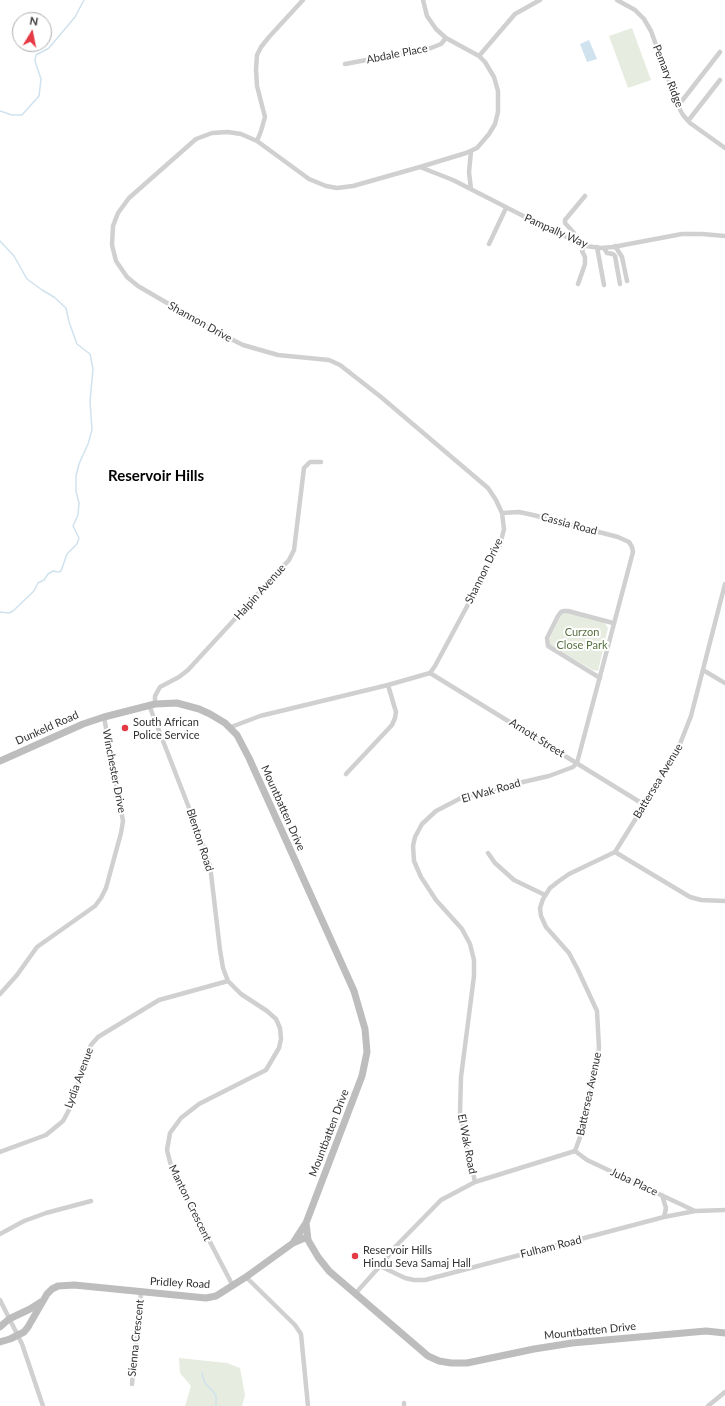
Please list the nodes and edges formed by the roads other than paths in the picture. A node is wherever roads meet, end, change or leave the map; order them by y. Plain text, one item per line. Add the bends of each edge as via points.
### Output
1 (303, 0) edge
2 (423, 0) edge
3 (540, 0) edge
4 (617, 0) edge
5 (446, 38) junction
6 (720, 52) dead end
7 (479, 56) junction
8 (345, 64) dead end
9 (720, 80) dead end
10 (678, 106) junction
11 (688, 121) junction
12 (257, 141) junction
13 (725, 148) edge
14 (471, 151) junction
15 (420, 167) junction
16 (471, 190) junction
17 (585, 196) dead end
18 (506, 208) junction
19 (725, 236) edge
20 (571, 240) junction
21 (489, 244) dead end
22 (584, 245) junction
23 (615, 246) junction
24 (597, 247) junction
25 (604, 248) junction
26 (627, 281) dead end
27 (578, 284) dead end
28 (620, 284) dead end
29 (604, 285) dead end
30 (321, 462) dead end
31 (502, 514) junction
32 (725, 584) edge
33 (613, 623) junction
34 (703, 670) junction
35 (430, 673) junction
36 (600, 678) junction
37 (725, 683) edge
38 (388, 685) junction
39 (152, 705) junction
40 (104, 717) junction
41 (230, 727) junction
42 (0, 761) edge
43 (577, 763) junction
44 (346, 774) dead end
45 (644, 804) junction
46 (615, 852) junction
47 (488, 853) dead end
48 (545, 895) junction
49 (725, 901) edge
50 (228, 981) junction
51 (0, 994) edge
52 (575, 1151) junction
53 (0, 1152) edge
54 (475, 1182) junction
55 (662, 1195) junction
56 (91, 1201) dead end
57 (725, 1210) edge
58 (695, 1211) junction
59 (664, 1217) junction
60 (306, 1223) junction
61 (0, 1234) edge
62 (307, 1237) junction
63 (294, 1243) junction
64 (380, 1266) junction
65 (246, 1277) junction
66 (233, 1286) junction
67 (141, 1292) junction
68 (354, 1294) junction
69 (0, 1300) edge
70 (41, 1302) junction
71 (8, 1319) junction
72 (0, 1326) edge
73 (725, 1333) edge
74 (18, 1336) junction
75 (0, 1342) edge
76 (132, 1384) dead end
77 (725, 1392) edge
78 (43, 1406) edge
79 (308, 1406) edge
80 (708, 1406) edge

1 - 12 street via 269,37 257,55 258,86 265,117
2 - 5 street, Shannon Drive via 431,23
3 - 7 street via 515,14
4 - 10 street, Pemary Ridge via 635,10 644,19
5 - 7 street, Shannon Drive
5 - 8 street, Abdale Place via 441,44 431,48
6 - 10 street
7 - 14 street, Shannon Drive via 494,77 499,104 496,120 489,134
9 - 11 street
10 - 11 street, Pemary Ridge
11 - 13 street, Pemary Ridge
12 - 15 street, Shannon Drive via 304,176 320,184 337,188
12 - 31 street, Shannon Drive via 228,132 216,132 201,137 129,198 112,226 112,245 119,267 142,289 236,342 271,353 325,359 340,365 488,488
14 - 15 street, Shannon Drive
14 - 16 street
15 - 16 street, Pampally Way
16 - 18 street, Pampally Way
17 - 20 street via 565,220 574,233
18 - 20 street, Pampally Way
18 - 21 street
19 - 23 street, Pampally Way via 682,234
20 - 22 street, Pampally Way
22 - 24 street, Pampally Way
22 - 27 street via 582,250 585,264
23 - 25 street, Pampally Way
23 - 26 street via 622,257
24 - 25 street, Pampally Way
24 - 29 street
25 - 28 street via 607,253 615,256
30 - 39 street, Halpin Avenue via 310,462 304,468 294,550 289,560 188,670 160,687
31 - 33 street, Cassia Road via 518,512 533,515 629,542 633,557
31 - 35 street, Shannon Drive via 504,529 500,545
32 - 34 street, Battersea Avenue
33 - 36 street
33 - 36 street via 564,611 558,616 547,638 548,646
34 - 37 street
34 - 45 street, Battersea Avenue via 691,716 679,748
35 - 38 street
35 - 43 street, Arnott Street
36 - 43 street
38 - 41 street via 260,716
38 - 44 street via 396,712 395,718
39 - 40 main road, Mountbatten Drive
39 - 41 main road, Mountbatten Drive via 169,703 192,706
39 - 50 street, Blenton Road via 210,865 220,950
40 - 42 main road, Dunkeld Road
40 - 51 street, Winchester Drive via 123,820 106,888 95,906 37,947
41 - 60 main road, Mountbatten Drive via 242,744 354,991 365,1029 367,1052 362,1076
43 - 45 street, Arnott Street
43 - 54 street, El Wak Road via 549,776 461,798 436,811 422,824 415,837 414,861 421,877 436,900 462,929 470,944 474,960 460,1113
45 - 46 street, Battersea Avenue
46 - 48 street via 569,874
46 - 49 street via 690,897
47 - 48 street via 514,880
48 - 52 street, Battersea Avenue via 540,908 541,916 546,927 569,953 597,1011 599,1042 596,1069 583,1129
50 - 53 street, Lydia Avenue via 159,1000 98,1037 88,1051 70,1108 63,1121 46,1135
50 - 66 street, Manton Crescent via 241,994 276,1019 280,1028 279,1048 266,1070 199,1104 181,1118 170,1133 168,1150 174,1173
52 - 54 street, Battersea Avenue
52 - 55 street, Juba Place via 587,1160
54 - 64 street, Battersea Avenue via 441,1200
55 - 58 street, Juba Place
55 - 59 street via 666,1208
56 - 61 street via 46,1213
57 - 58 street, Fulham Road
58 - 59 street, Fulham Road
59 - 64 street, Fulham Road via 425,1280 405,1278
60 - 62 main road, Mountbatten Drive
60 - 63 main road
62 - 63 main road, Pridley Road
62 - 68 main road, Mountbatten Drive via 329,1271
63 - 65 main road, Pridley Road
64 - 68 street, Battersea Avenue
65 - 66 main road, Pridley Road
65 - 79 street via 301,1334
66 - 67 main road, Pridley Road via 216,1296 206,1298
67 - 70 main road, Pridley Road via 64,1285 52,1289
67 - 76 street, Sienna Crescent
68 - 73 main road, Mountbatten Drive via 428,1356 451,1363 468,1363 579,1342 706,1331
69 - 71 street
70 - 71 main road, Pridley Road
70 - 74 main road, Pridley Road via 28,1327
71 - 72 main road, Pridley Road
71 - 74 street
74 - 75 main road
74 - 78 street
77 - 80 street

